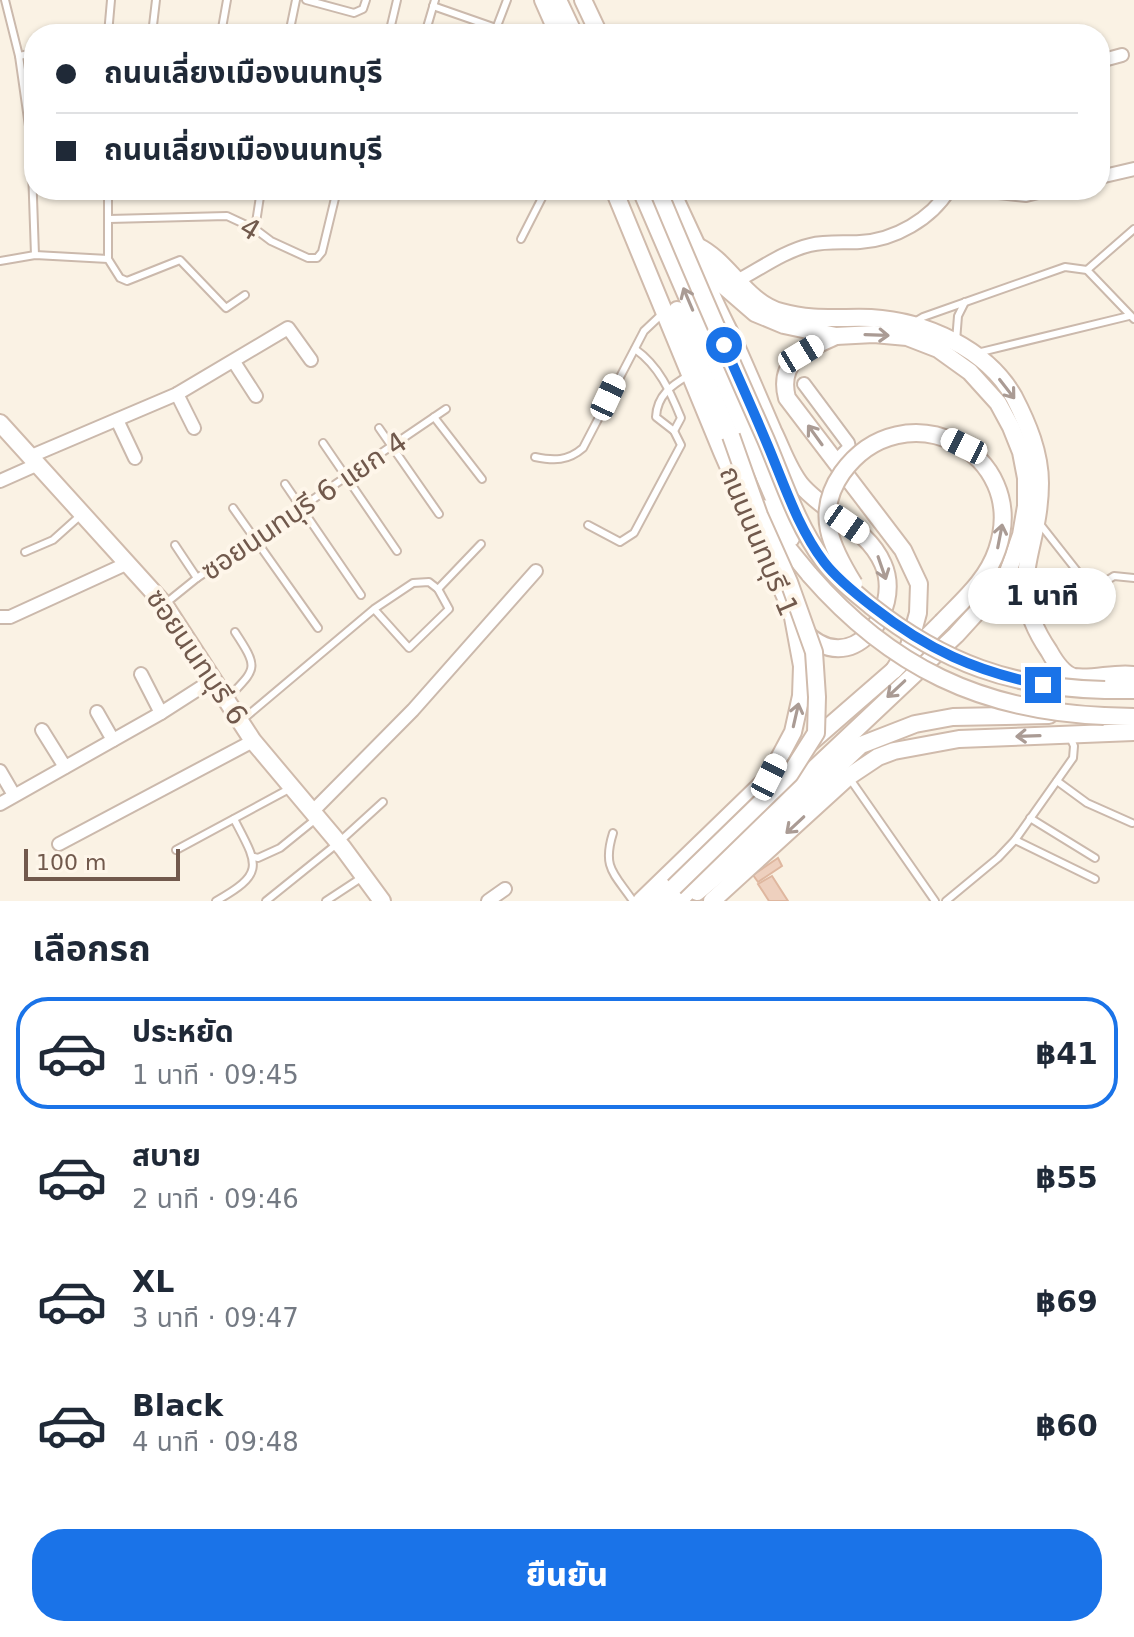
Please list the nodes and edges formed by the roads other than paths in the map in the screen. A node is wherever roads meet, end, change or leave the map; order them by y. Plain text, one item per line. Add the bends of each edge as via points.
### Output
1 (5, 0) edge
2 (111, 0) edge
3 (156, 0) edge
4 (227, 0) edge
5 (296, 0) edge
6 (306, 0) edge
7 (366, 0) edge
8 (397, 0) edge
9 (507, 0) edge
10 (532, 0) edge
11 (543, 0) edge
12 (558, 0) edge
13 (576, 0) edge
14 (583, 0) edge
15 (434, 3) edge
16 (109, 24) edge
17 (153, 24) edge
18 (223, 24) edge
19 (291, 24) edge
20 (391, 24) edge
21 (428, 24) edge
22 (480, 24) edge
23 (498, 24) edge
24 (543, 24) edge
25 (554, 24) edge
26 (569, 24) edge
27 (587, 24) edge
28 (594, 24) edge
29 (24, 55) edge
30 (1122, 55) dead end
31 (19, 56) junction
32 (1110, 58) edge
33 (24, 91) edge
34 (1134, 169) edge
35 (1110, 175) edge
36 (33, 200) edge
37 (108, 200) edge
38 (259, 200) edge
39 (335, 200) edge
40 (541, 200) edge
41 (618, 200) edge
42 (629, 200) edge
43 (645, 200) edge
44 (662, 200) edge
45 (676, 200) edge
46 (941, 200) edge
47 (109, 219) junction
48 (255, 229) junction
49 (1134, 229) edge
50 (521, 239) dead end
51 (697, 246) junction
52 (35, 255) junction
53 (108, 259) junction
54 (0, 261) edge
55 (703, 268) junction
56 (1087, 270) junction
57 (737, 281) junction
58 (245, 295) dead end
59 (965, 302) junction
60 (666, 311) junction
61 (1132, 317) edge
62 (911, 324) junction
63 (836, 336) junction
64 (955, 343) junction
65 (635, 349) junction
66 (973, 354) junction
67 (311, 360) dead end
68 (234, 362) junction
69 (690, 374) junction
70 (804, 384) dead end
71 (668, 387) junction
72 (177, 394) junction
73 (256, 396) dead end
74 (446, 409) dead end
75 (434, 417) junction
76 (117, 420) junction
77 (194, 428) dead end
78 (379, 428) dead end
79 (674, 431) junction
80 (3, 433) edge
81 (731, 436) junction
82 (323, 443) dead end
83 (391, 447) junction
84 (535, 457) dead end
85 (135, 458) dead end
86 (32, 461) junction
87 (835, 462) junction
88 (347, 478) junction
89 (482, 479) dead end
90 (0, 481) edge
91 (285, 484) dead end
92 (233, 508) dead end
93 (301, 509) junction
94 (82, 514) junction
95 (439, 514) dead end
96 (1038, 521) junction
97 (588, 525) dead end
98 (255, 540) junction
99 (481, 544) dead end
100 (175, 545) dead end
101 (397, 551) dead end
102 (25, 552) dead end
103 (128, 563) junction
104 (536, 571) dead end
105 (810, 575) junction
106 (197, 578) junction
107 (1134, 578) edge
108 (438, 589) junction
109 (361, 595) dead end
110 (864, 600) junction
111 (164, 604) junction
112 (374, 609) junction
113 (792, 612) junction
114 (0, 617) edge
115 (318, 628) dead end
116 (235, 632) dead end
117 (894, 670) junction
118 (141, 674) dead end
119 (1134, 675) edge
120 (214, 679) junction
121 (1134, 690) edge
122 (227, 699) junction
123 (97, 712) dead end
124 (161, 713) junction
125 (1070, 715) junction
126 (1134, 717) edge
127 (241, 721) junction
128 (42, 730) dead end
129 (1134, 732) edge
130 (1069, 734) junction
131 (113, 740) junction
132 (253, 741) junction
133 (65, 767) junction
134 (0, 771) edge
135 (769, 777) junction
136 (848, 777) junction
137 (1057, 781) junction
138 (292, 788) junction
139 (14, 795) junction
140 (383, 802) dead end
141 (0, 804) edge
142 (314, 815) junction
143 (1030, 818) junction
144 (234, 819) junction
145 (1132, 823) edge
146 (613, 833) dead end
147 (1015, 840) junction
148 (338, 843) junction
149 (59, 844) dead end
150 (176, 850) dead end
151 (254, 857) junction
152 (1095, 858) dead end
153 (364, 876) junction
154 (1095, 879) dead end
155 (505, 889) dead end
156 (679, 896) edge
157 (216, 901) edge
158 (266, 901) edge
159 (326, 901) edge
160 (382, 901) edge
161 (488, 901) edge
162 (633, 901) edge
163 (641, 901) edge
164 (660, 901) edge
165 (712, 901) edge
166 (935, 901) edge
167 (946, 901) edge

1 - 31 lane
2 - 16 lane
3 - 17 lane
4 - 18 lane
5 - 19 lane
6 - 7 lane via 354,13
8 - 20 lane
9 - 23 lane
10 - 24 main road
11 - 25 main road
12 - 26 main road
13 - 27 main road
14 - 28 main road
15 - 21 lane
15 - 22 lane
29 - 31 lane
30 - 32 street
31 - 33 lane
34 - 35 street
36 - 52 lane
37 - 47 lane
38 - 48 lane
39 - 48 lane, 4 via 317,258 271,241
40 - 50 lane
41 - 60 main road, ถนนนนทบุรี 1
42 - 81 main road
105 -> 43 main road
44 - 110 main road, bridge via 795,509 823,561
45 - 51 main road
46 - 57 street via 905,230 870,241 811,245
47 - 48 lane, 4 via 227,216
47 - 53 lane
49 - 56 lane
51 - 55 main road
51 - 57 main road
52 - 53 lane
52 - 54 lane
53 - 58 lane via 127,281 180,260 226,308
55 - 63 main road via 755,313
55 -> 113 main road via 792,473 827,510 867,538 884,565 887,596 866,639 848,648 816,643
56 - 59 lane via 1065,267
56 - 61 lane
57 - 62 main road via 779,312
59 - 62 lane
59 - 64 lane
60 - 65 lane via 644,331
60 - 69 main road, ถนนนนทบุรี 1
61 - 66 lane
62 - 64 main road
87 -> 63 main road via 787,398 784,386 788,367 801,354
63 -> 156 main road via 907,337 938,349 985,386 1021,452 1026,478 1021,535 1007,575 956,635
64 - 66 main road
65 - 71 lane
65 - 84 lane via 583,448 555,461
66 -> 96 main road via 1012,393 1026,420 1040,481
67 - 68 street via 288,328
68 - 72 street
68 - 73 street
69 - 71 lane
69 - 113 main road, ถนนนนทบุรี 1
70 - 87 street via 848,443
71 - 79 lane via 681,416
71 - 79 lane via 655,412
72 - 76 street
72 - 77 street
74 - 75 lane, ซอยนนทบุรี 6 แยก 4
75 - 83 lane, ซอยนนทบุรี 6 แยก 4
75 - 89 lane
76 - 85 street
76 - 86 street
78 - 83 lane
79 - 97 lane via 681,445 634,533 620,542
80 - 86 main road, ซอยนนทบุรี 6
81 - 105 main road, bridge via 763,510
81 - 156 main road, bridge via 814,652 816,733 790,774
82 - 88 lane
83 - 88 lane, ซอยนนทบุรี 6 แยก 4
83 - 95 lane
86 - 90 street
86 - 94 main road, ซอยนนทบุรี 6
87 - 117 main road via 903,550 919,584 909,646
88 - 93 lane, ซอยนนทบุรี 6 แยก 4
88 - 101 lane
91 - 93 lane
92 - 98 lane
93 - 98 lane, ซอยนนทบุรี 6 แยก 4
93 - 109 lane
94 - 102 lane via 53,540
94 - 103 main road, ซอยนนทบุรี 6
96 - 107 lane via 1092,590 1114,576
96 - 119 main road via 1025,564 1027,607 1036,632 1073,677
98 - 106 lane, ซอยนนทบุรี 6 แยก 4
98 - 115 lane
99 - 108 lane
100 - 106 lane
103 - 111 main road, ซอยนนทบุรี 6
103 - 114 street
104 - 142 street
105 - 125 main road, bridge via 872,636 950,684
106 - 111 lane, ซอยนนทบุรี 6 แยก 4
108 - 112 lane via 429,582 413,583
108 - 112 lane via 449,609 410,648
117 -> 110 main road, bridge via 979,584 998,549 1004,520 1001,492 964,446 933,434 896,434 879,440 848,465 833,486 826,515 832,545
110 - 121 main road, bridge via 922,643 1001,677 1064,689
111 - 120 main road, ซอยนนทบุรี 6
112 - 127 lane
135 -> 113 main road, ถนนนนทบุรี 1 via 793,732 801,696 802,666
116 - 122 lane via 253,667
117 - 135 main road
118 - 124 street
120 - 122 main road, ซอยนนทบุรี 6
120 - 124 street
122 - 127 main road, ซอยนนทบุรี 6
123 - 131 street
124 - 131 street
125 - 126 main road, bridge
125 - 156 main road, bridge via 953,717 915,724 861,745 719,876
127 - 132 main road, ซอยนนทบุรี 6
128 - 133 street
129 - 130 main road
130 -> 136 main road via 959,739 894,751
130 - 137 lane via 1073,758
131 - 133 street
132 - 138 main road, ซอยนนทบุรี 6
132 - 149 street
133 - 139 street
134 - 139 street
135 - 163 main road, ถนนนนทบุรี 1
136 -> 165 main road
136 - 166 lane
137 - 143 lane
137 - 145 lane via 1087,803
138 - 142 main road, ซอยนนทบุรี 6
138 - 144 lane
139 - 141 street
140 - 148 lane
142 - 148 main road, ซอยนนทบุรี 6
142 - 151 lane via 280,848
143 - 147 lane
143 - 152 lane
144 - 150 lane
144 - 151 lane
146 - 162 lane via 609,867
147 - 154 lane
147 - 167 lane
148 - 153 main road, ซอยนนทบุรี 6
148 - 158 lane
151 - 157 lane via 244,885
153 - 159 lane
153 - 160 main road, ซอยนนทบุรี 6
155 - 161 street
156 - 164 main road

